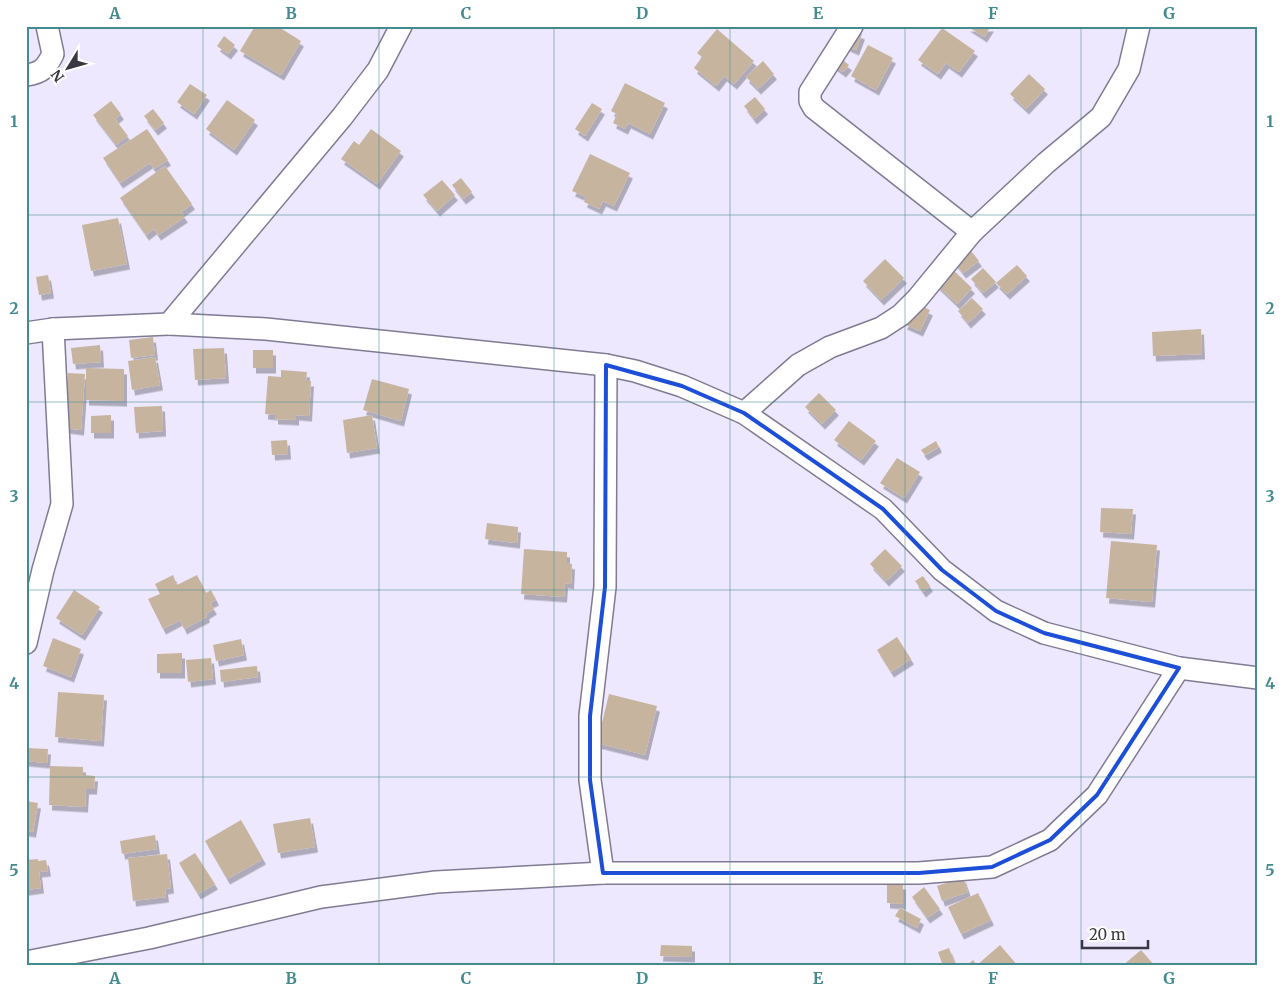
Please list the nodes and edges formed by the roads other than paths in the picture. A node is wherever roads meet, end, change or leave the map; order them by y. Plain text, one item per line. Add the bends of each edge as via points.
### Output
1 (47, 26) edge
2 (401, 26) edge
3 (852, 26) edge
4 (1140, 26) edge
5 (26, 75) edge
6 (972, 232) junction
7 (169, 324) junction
8 (53, 329) junction
9 (26, 333) edge
10 (606, 365) junction
11 (744, 413) junction
12 (26, 643) edge
13 (1179, 668) junction
14 (1258, 678) edge
15 (603, 873) junction
16 (26, 962) edge

1 - 5 street via 53,54 38,73
2 - 7 street via 378,70 342,117
3 - 6 street via 810,92 814,108
4 - 6 street via 1129,70 1101,117
6 - 11 street via 901,315 881,328 830,347 798,365
7 - 8 street
7 - 10 street via 266,329
8 - 9 street
8 - 12 street via 62,504
10 - 11 street via 682,386
10 - 15 street via 605,586 590,725 590,780
11 - 13 street via 884,509 942,570 996,610 1044,633
13 - 14 street
13 - 15 street via 1097,795 1050,840 992,867 919,873
15 - 16 street via 436,882 321,897 149,938

